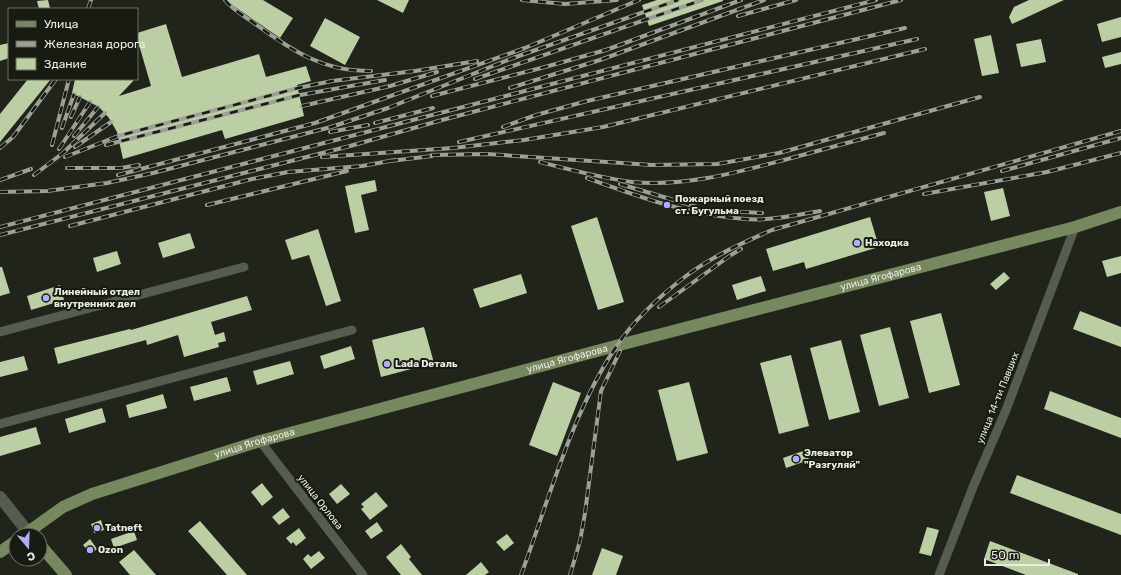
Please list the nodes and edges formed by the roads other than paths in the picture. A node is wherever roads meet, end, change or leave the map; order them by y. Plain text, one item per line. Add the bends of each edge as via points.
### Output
1 (1121, 212) edge
2 (1075, 227) junction
3 (244, 267) dead end
4 (352, 330) dead end
5 (0, 332) edge
6 (0, 424) edge
7 (260, 442) junction
8 (0, 497) edge
9 (23, 527) edge
10 (37, 527) edge
11 (48, 555) edge
12 (66, 575) edge
13 (363, 575) edge
14 (939, 575) edge

1 - 2 main road, улица Ягофарова
2 - 7 main road, улица Ягофарова via 623,344
2 - 14 street, улица 14-ти Павших via 1006,410
3 - 5 street
4 - 6 street
7 - 10 main road, улица Ягофарова via 92,494 63,507
7 - 13 street, улица Орлова
8 - 9 street
11 - 12 main road

